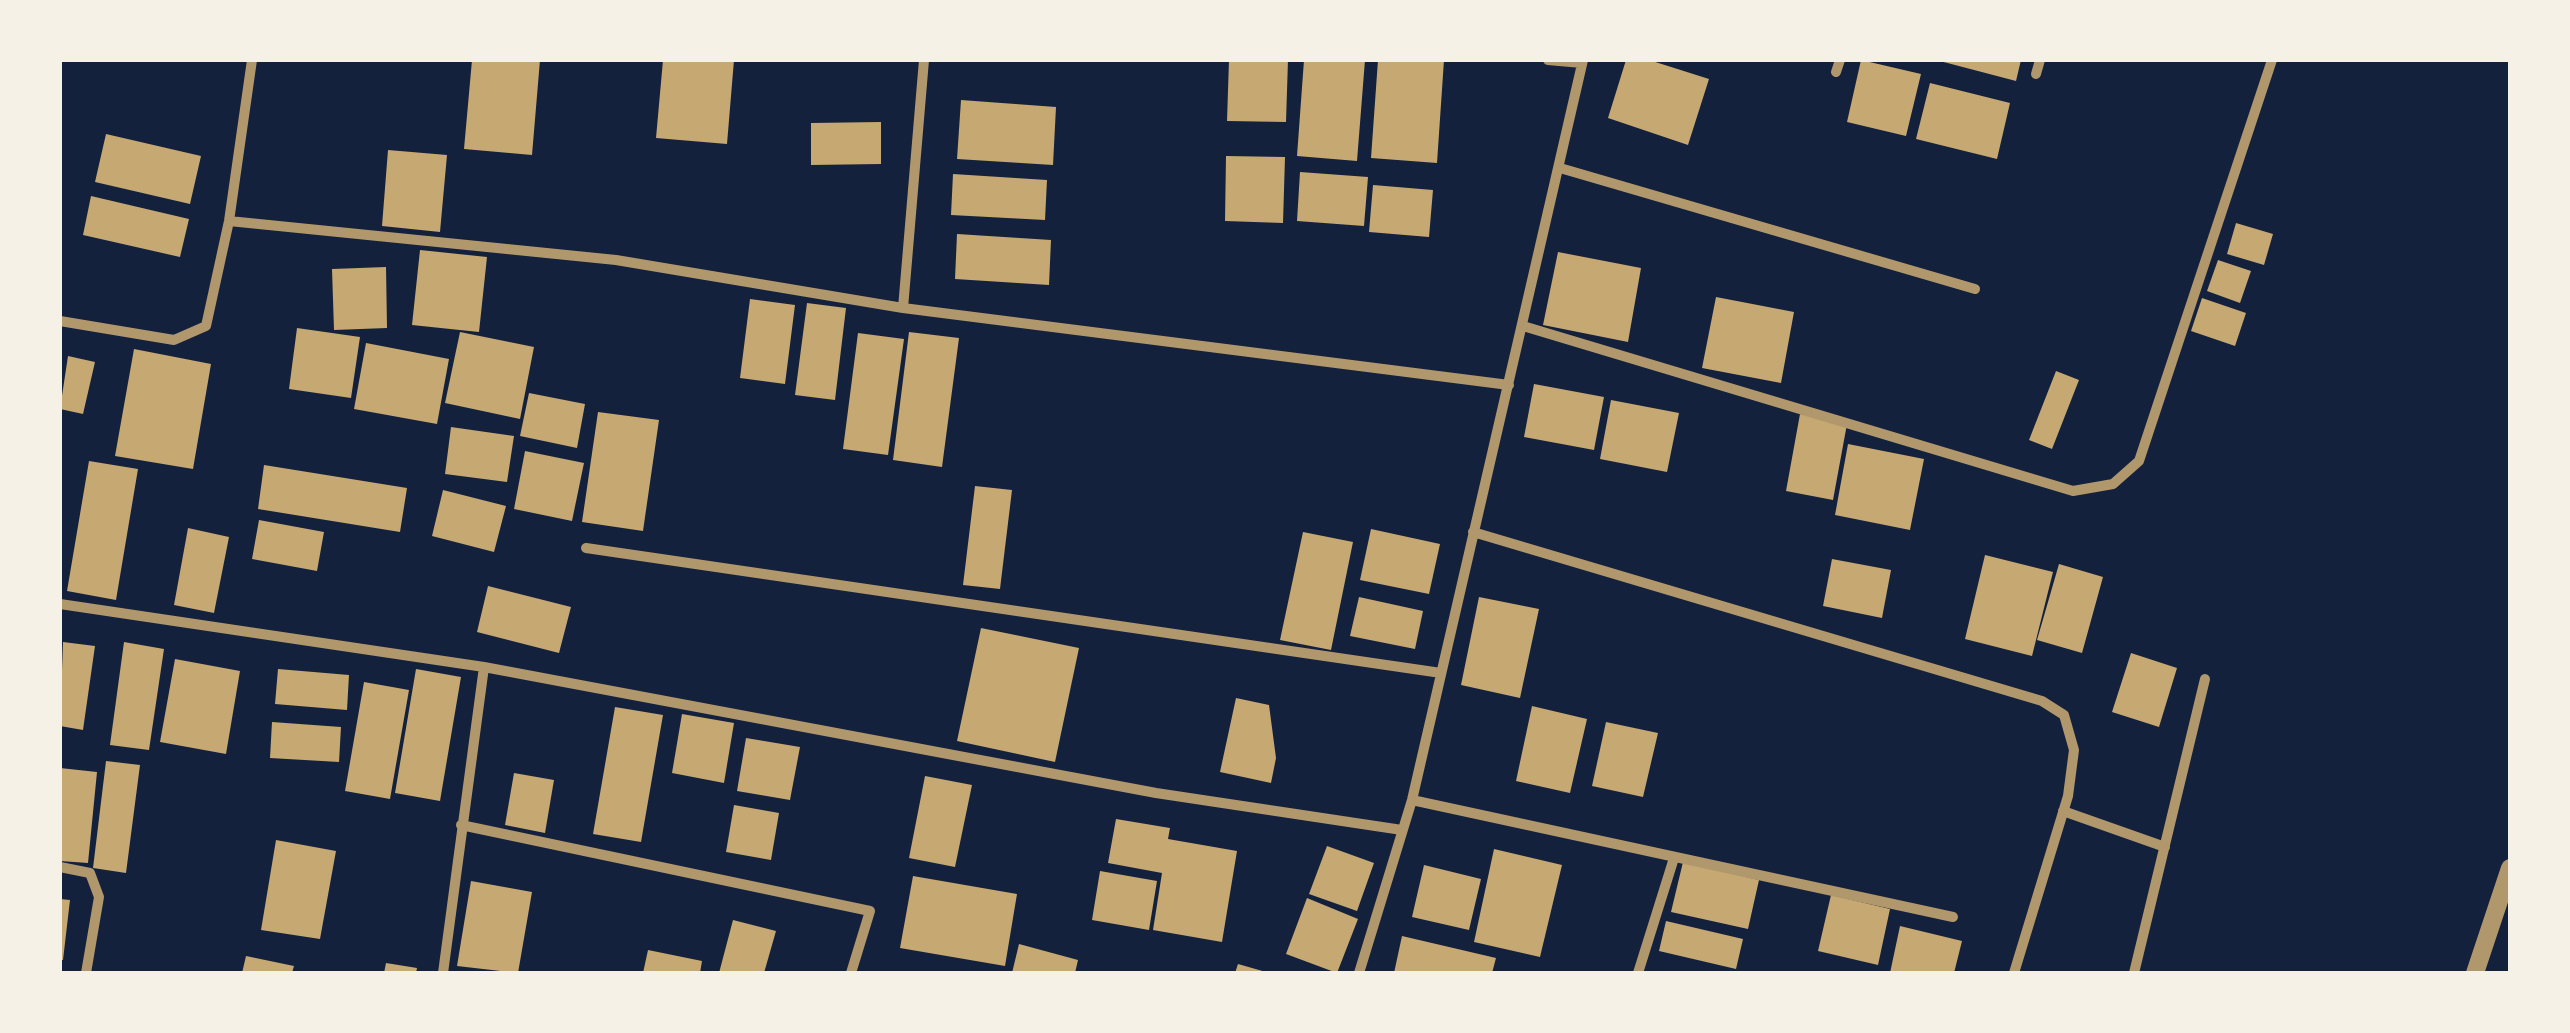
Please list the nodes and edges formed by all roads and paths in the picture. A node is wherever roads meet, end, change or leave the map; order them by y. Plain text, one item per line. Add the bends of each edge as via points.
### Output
1 (252, 60) edge
2 (924, 60) edge
3 (1548, 60) edge
4 (1840, 60) edge
5 (2040, 60) edge
6 (2272, 60) edge
7 (1583, 62) edge
8 (1836, 72) dead end
9 (2036, 74) dead end
10 (1560, 168) junction
11 (228, 221) junction
12 (1975, 289) dead end
13 (903, 308) junction
14 (60, 321) edge
15 (1523, 326) junction
16 (1509, 385) junction
17 (1473, 532) junction
18 (586, 548) dead end
19 (60, 604) edge
20 (484, 667) junction
21 (1441, 672) junction
22 (2205, 679) dead end
23 (1412, 800) junction
24 (2063, 810) junction
25 (461, 825) junction
26 (1402, 830) junction
27 (2165, 848) junction
28 (1674, 858) junction
29 (60, 867) edge
30 (2510, 868) edge
31 (1953, 917) dead end
32 (86, 973) edge
33 (443, 973) edge
34 (852, 973) edge
35 (1359, 973) edge
36 (1638, 973) edge
37 (2014, 973) edge
38 (2134, 973) edge
39 (2477, 973) edge

1 - 11 street
2 - 13 street
3 - 7 street
4 - 8 street
5 - 9 street
6 - 15 street via 2138,461 2113,484 2073,491
7 - 10 street
10 - 12 street
10 - 15 street
11 - 13 street via 616,260
11 - 14 street via 206,326 174,340
13 - 16 street
15 - 16 street
16 - 17 street
17 - 21 street
17 - 24 street via 2042,701 2064,715 2074,750
18 - 21 street
19 - 20 street
20 - 25 street
20 - 26 street via 1156,793
21 - 23 street
22 - 27 street
23 - 26 street
23 - 28 street
24 - 27 street
24 - 37 street
25 - 33 street
25 - 34 street via 870,911
26 - 35 street
27 - 38 street
28 - 31 street
28 - 36 street
29 - 32 street via 90,873 99,897
30 - 39 street

